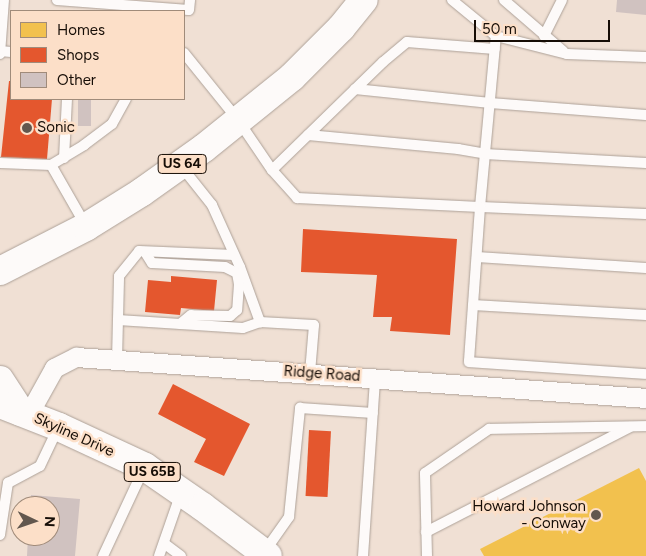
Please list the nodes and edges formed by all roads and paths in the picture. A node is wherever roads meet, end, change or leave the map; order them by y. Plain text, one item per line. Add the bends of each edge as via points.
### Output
1 (4, 0) edge
2 (57, 0) edge
3 (190, 0) edge
4 (364, 0) edge
5 (452, 0) edge
6 (504, 0) edge
7 (562, 0) edge
8 (168, 10) edge
9 (496, 36) junction
10 (544, 36) junction
11 (494, 49) junction
12 (0, 53) edge
13 (185, 53) edge
14 (567, 54) junction
15 (646, 57) edge
16 (355, 89) junction
17 (67, 100) edge
18 (125, 100) edge
19 (490, 103) junction
20 (646, 115) edge
21 (238, 120) junction
22 (308, 134) junction
23 (485, 154) junction
24 (64, 158) junction
25 (0, 163) edge
26 (646, 163) edge
27 (52, 165) junction
28 (180, 165) junction
29 (272, 170) junction
30 (480, 207) junction
31 (646, 214) edge
32 (86, 226) junction
33 (146, 252) junction
34 (234, 255) junction
35 (477, 257) junction
36 (646, 268) edge
37 (0, 271) edge
38 (473, 305) junction
39 (646, 315) edge
40 (118, 320) junction
41 (260, 322) junction
42 (180, 324) junction
43 (118, 360) junction
44 (310, 373) junction
45 (646, 374) edge
46 (375, 378) junction
47 (0, 380) edge
48 (646, 398) edge
49 (12, 410) edge
50 (373, 414) junction
51 (631, 426) junction
52 (646, 426) edge
53 (59, 427) junction
54 (145, 467) junction
55 (181, 492) junction
56 (426, 532) junction
57 (0, 535) edge
58 (165, 544) junction
59 (266, 554) edge
60 (103, 556) edge
61 (160, 556) edge
62 (181, 556) edge
63 (363, 556) edge
64 (427, 556) edge

1 - 12 lane
2 - 8 lane
3 - 8 lane via 189,10
4 - 21 main road, US 64 via 292,77
5 - 9 lane
6 - 10 lane
7 - 10 lane
9 - 11 lane
9 - 14 lane
10 - 14 lane
11 - 16 lane via 408,42
11 - 19 lane
13 - 21 lane
14 - 15 lane
16 - 19 lane
16 - 22 lane
17 - 24 lane
18 - 24 lane via 112,124
19 - 20 lane
19 - 23 lane
21 - 28 main road, US 64
21 - 29 lane
22 - 23 lane
22 - 29 lane
23 - 26 lane
23 - 30 lane
24 - 27 lane
25 - 27 lane
27 - 32 lane
28 - 32 main road, US 64
28 - 34 lane via 212,205
29 - 30 lane via 297,198
30 - 31 lane
30 - 35 lane
32 - 37 main road, US 64
33 - 34 lane
33 - 40 lane via 140,251 119,276
33 - 42 lane via 152,262 226,267 237,273 237,310 230,316 192,315
34 - 41 lane
35 - 36 lane
35 - 38 lane
38 - 39 lane
38 - 45 lane via 469,362
40 - 42 lane
40 - 43 lane
41 - 42 lane via 243,328
41 - 44 lane via 314,325
43 - 44 street, Ridge Road
43 - 49 street, Ridge Road via 76,357 54,368
44 - 46 street, Ridge Road
46 - 48 street, Ridge Road
46 - 50 lane
47 - 49 main road
49 - 53 main road, Skyline Drive / US 65B
50 - 59 lane via 300,408 288,517
50 - 63 lane
51 - 52 lane
51 - 56 lane
51 - 56 lane via 489,429 425,473
53 - 54 main road, Skyline Drive / US 65B
53 - 57 lane via 40,466 8,483
54 - 55 main road, Skyline Drive / US 65B
54 - 60 lane
55 - 58 lane
55 - 59 main road, Skyline Drive / US 65B
56 - 64 lane
58 - 61 lane
58 - 62 lane

